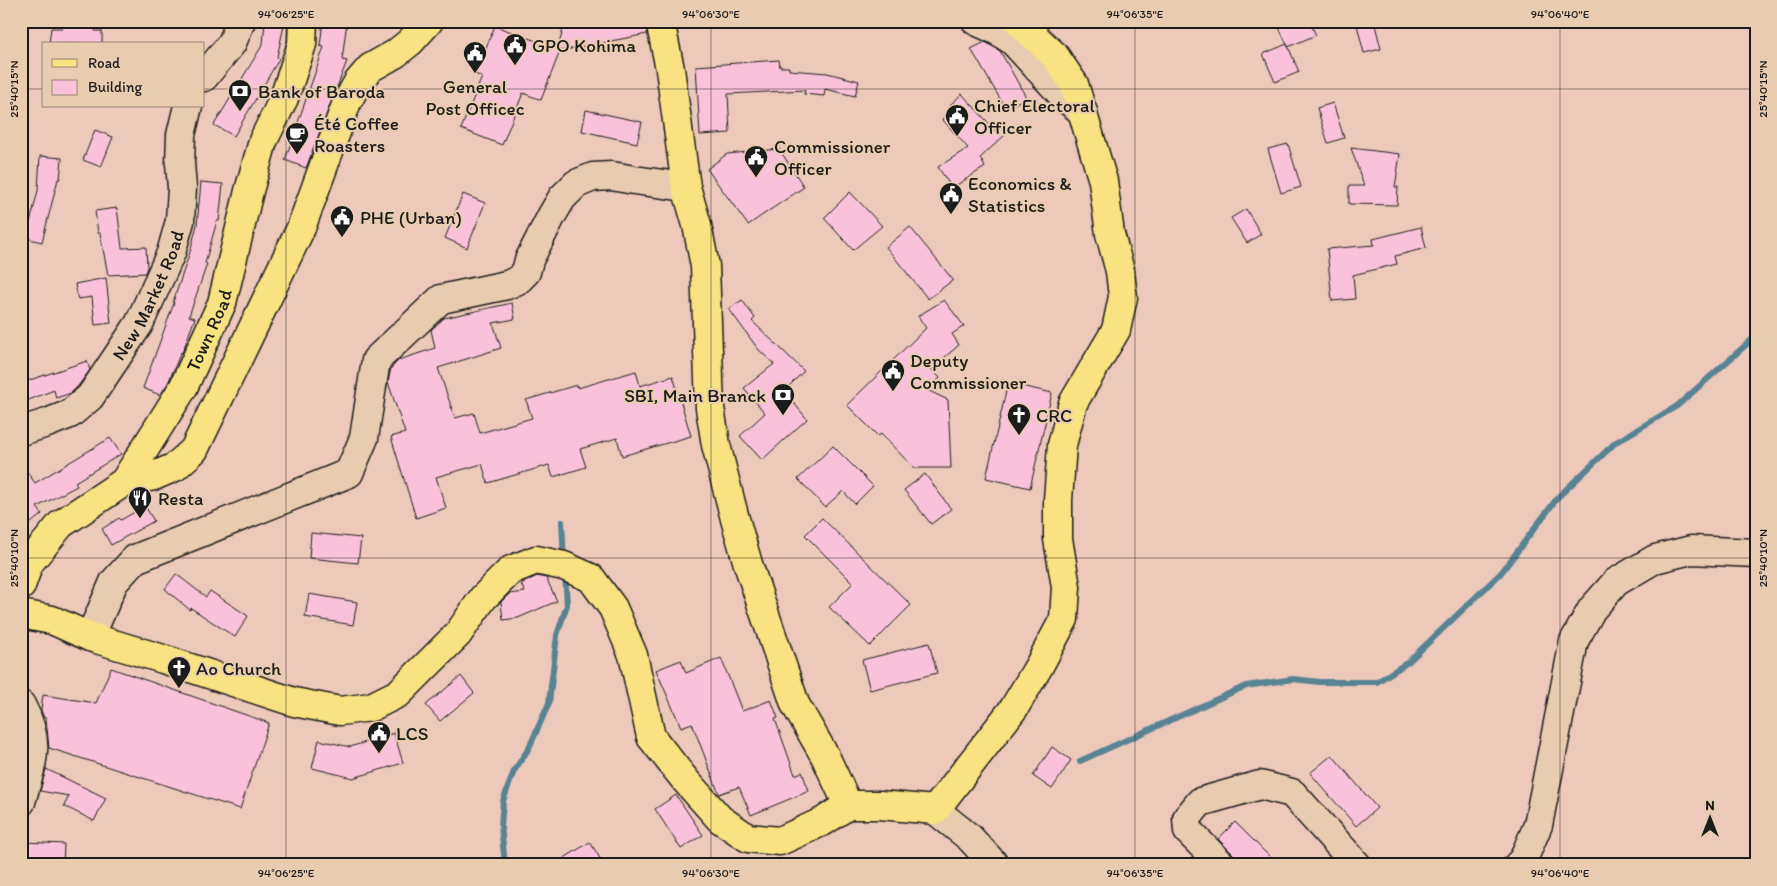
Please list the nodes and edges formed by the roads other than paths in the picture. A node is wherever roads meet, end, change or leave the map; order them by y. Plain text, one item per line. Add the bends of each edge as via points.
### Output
1 (241, 21) edge
2 (303, 21) edge
3 (430, 21) edge
4 (660, 21) edge
5 (976, 21) edge
6 (1018, 21) edge
7 (205, 76) edge
8 (188, 108) edge
9 (1083, 112) junction
10 (686, 187) junction
11 (21, 431) edge
12 (124, 482) junction
13 (1756, 553) edge
14 (21, 586) edge
15 (21, 614) edge
16 (90, 637) junction
17 (21, 705) edge
18 (21, 802) edge
19 (848, 805) junction
20 (935, 810) junction
21 (995, 865) edge
22 (1222, 865) edge
23 (1357, 865) edge
24 (1518, 865) edge

1 - 7 street via 232,43
2 - 12 main road, Town Road via 302,44 284,98 263,140 222,303 183,388
3 - 12 main road via 400,50 370,68 358,82 347,102 301,228 194,450 168,470
4 - 10 main road
5 - 9 street via 1013,41 1065,98
6 - 9 main road via 1055,56 1074,84
8 - 11 street, New Market Road via 181,135 180,221 171,253 139,324 90,397 70,414
9 - 20 main road via 1103,181 1123,298 1116,330 1073,404 1062,445 1058,540 1066,587 1064,620 1014,708
10 - 16 street via 612,176 593,177 576,184 562,198 529,260 526,272 518,280 441,300 376,360 364,438 349,473 135,559 114,582
10 - 19 main road via 705,266 710,408 735,519 795,704
12 - 14 main road, Town Road via 60,524 29,563
13 - 24 street via 1691,550 1655,559 1616,582 1592,609 1574,641 1538,825
15 - 16 main road via 52,620
16 - 19 main road via 294,702 340,711 371,707 399,693 458,634 483,598 511,570 536,560 564,566 591,578 613,608 633,655 652,737 720,819 748,838 780,841 824,821
17 - 18 street via 34,742 34,758
19 - 20 main road
20 - 21 street via 970,838
22 - 23 street via 1188,831 1187,818 1200,802 1260,786 1292,793

